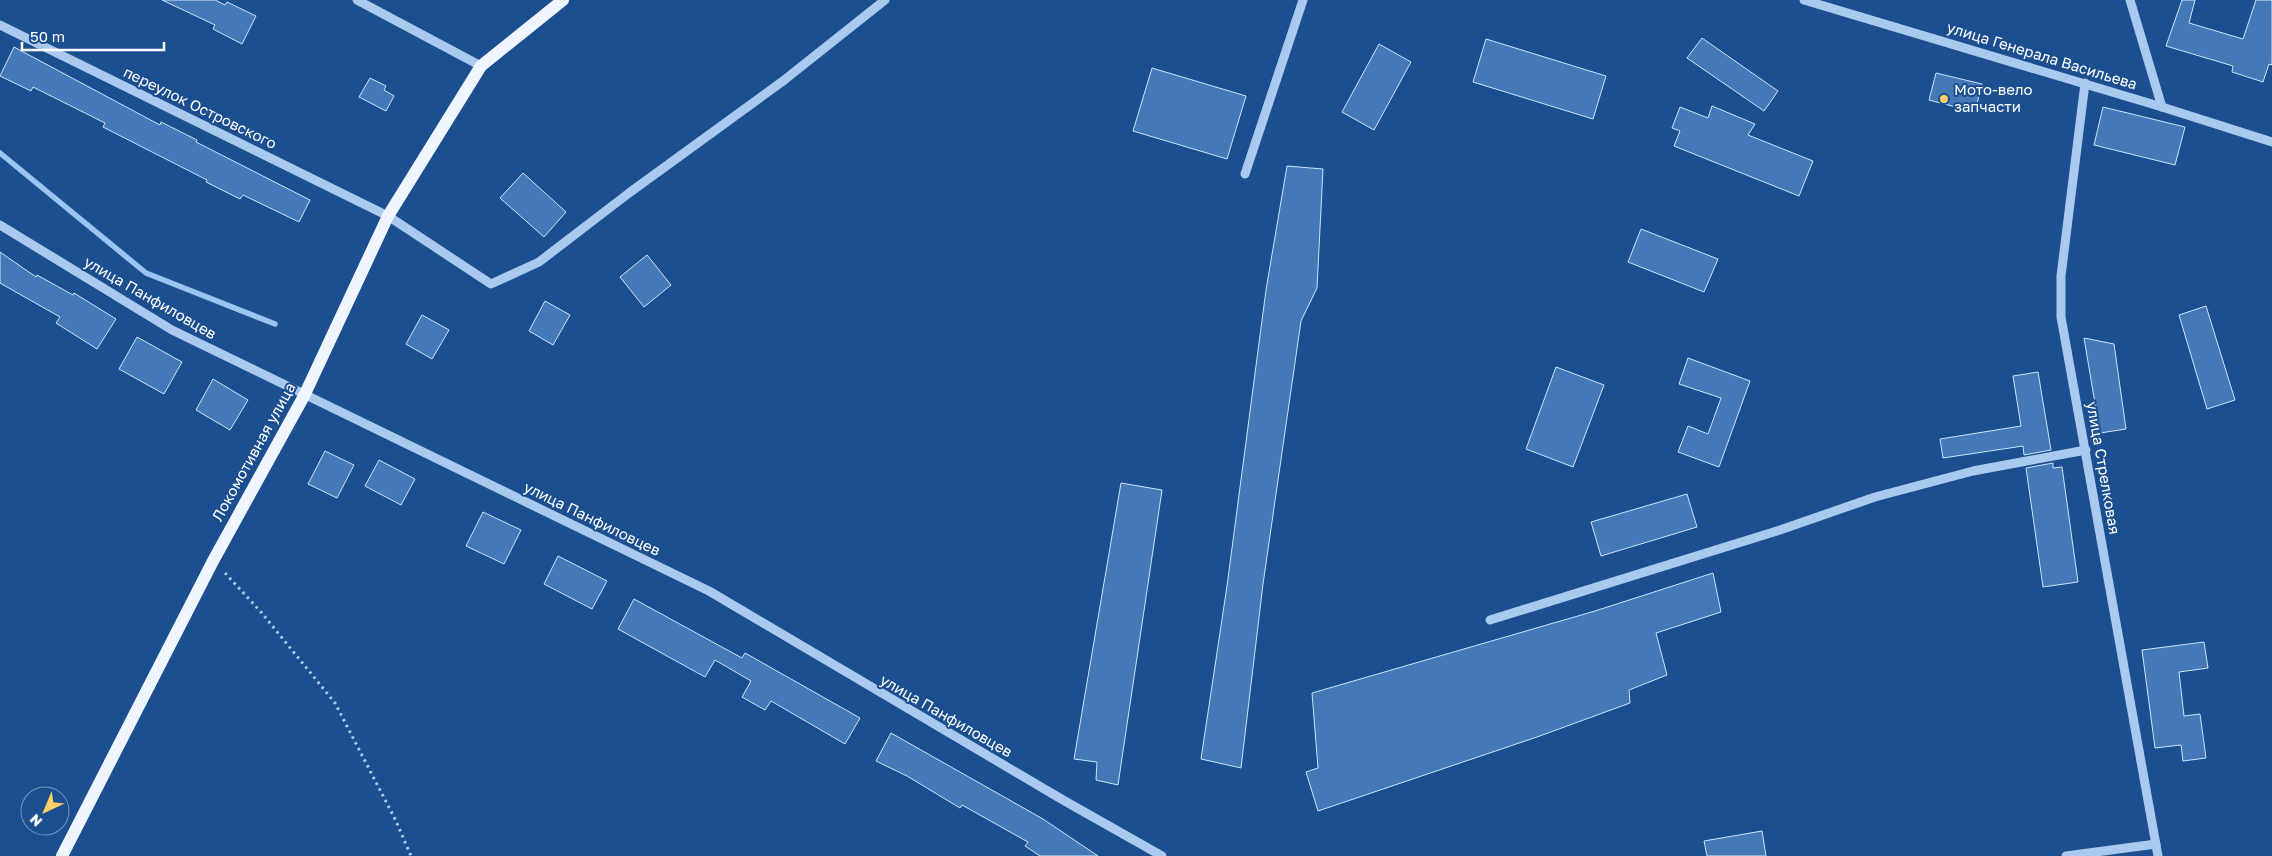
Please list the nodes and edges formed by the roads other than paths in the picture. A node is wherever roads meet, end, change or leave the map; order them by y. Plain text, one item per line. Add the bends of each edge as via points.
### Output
1 (357, 0) edge
2 (563, 0) edge
3 (885, 0) edge
4 (1303, 0) edge
5 (1804, 0) edge
6 (2130, 0) edge
7 (0, 25) edge
8 (481, 66) junction
9 (2085, 84) junction
10 (2162, 106) junction
11 (2272, 142) edge
12 (1245, 174) dead end
13 (388, 216) junction
14 (0, 225) edge
15 (304, 396) junction
16 (2086, 450) junction
17 (1490, 620) dead end
18 (2156, 844) junction
19 (62, 856) edge
20 (1162, 856) edge
21 (2066, 856) edge
22 (2158, 856) edge

1 - 8 street
2 - 8 main road, Локомотивная улица
3 - 13 street, переулок Островского via 783,82 538,262 491,284
4 - 12 street
5 - 9 street, улица Генерала Васильева
6 - 10 street
7 - 13 street, переулок Островского
8 - 13 main road, Локомотивная улица
9 - 10 street, улица Генерала Васильева
9 - 16 street, улица Стрелковая via 2061,276 2061,317
10 - 11 street, улица Генерала Васильева
13 - 15 main road, Локомотивная улица
14 - 15 street, улица Панфиловцев via 172,330
15 - 19 main road, Локомотивная улица via 213,561
15 - 20 street, улица Панфиловцев via 710,591
16 - 17 street via 1973,471 1875,497 1780,530
16 - 18 street, улица Стрелковая
18 - 21 street
18 - 22 street, улица Стрелковая

